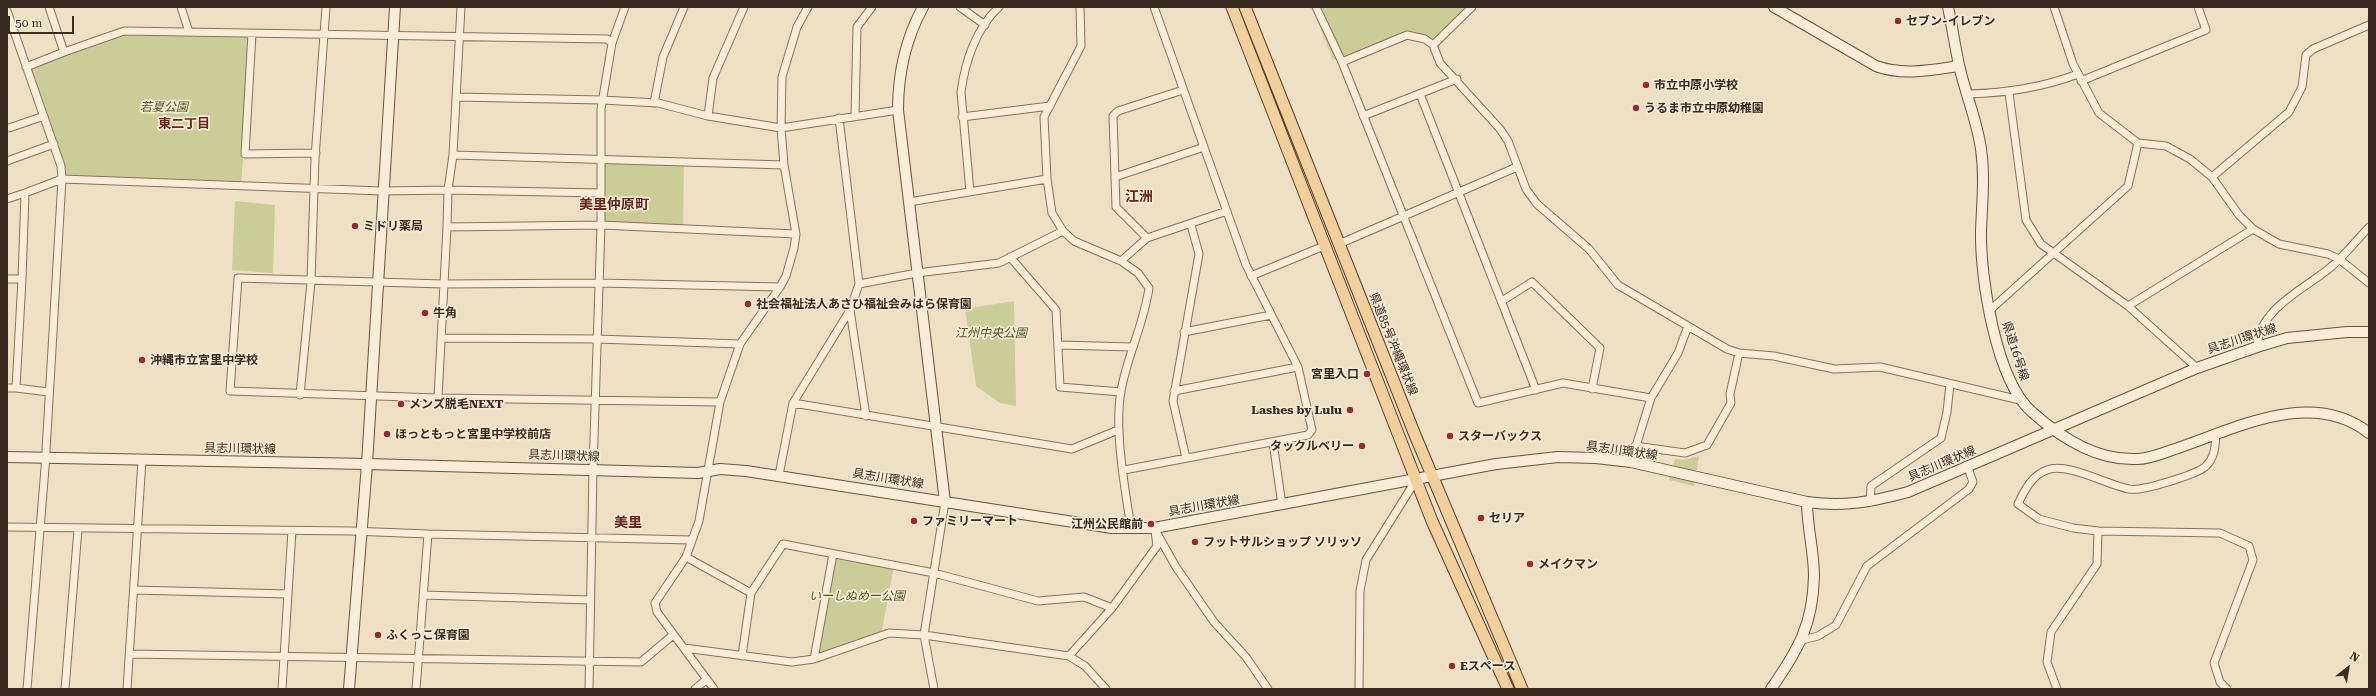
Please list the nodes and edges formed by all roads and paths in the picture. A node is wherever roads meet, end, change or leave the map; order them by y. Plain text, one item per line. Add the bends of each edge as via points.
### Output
1 (49, 7) edge
2 (181, 7) edge
3 (326, 7) edge
4 (395, 7) edge
5 (461, 7) edge
6 (624, 7) edge
7 (684, 7) edge
8 (744, 7) edge
9 (872, 7) edge
10 (923, 7) edge
11 (960, 7) edge
12 (999, 7) edge
13 (1080, 7) edge
14 (1154, 7) edge
15 (1232, 7) edge
16 (1245, 7) edge
17 (1316, 7) edge
18 (1774, 7) edge
19 (1948, 7) edge
20 (2054, 7) edge
21 (2198, 7) edge
22 (805, 8) edge
23 (1468, 9) edge
24 (7, 11) edge
25 (985, 25) junction
26 (2369, 25) edge
27 (189, 32) junction
28 (252, 34) junction
29 (325, 34) junction
30 (393, 36) junction
31 (459, 38) junction
32 (612, 43) junction
33 (1433, 45) junction
34 (64, 52) junction
35 (1342, 62) junction
36 (1959, 66) junction
37 (26, 67) junction
38 (2080, 78) junction
39 (1456, 79) junction
40 (1183, 90) junction
41 (2009, 93) junction
42 (1420, 94) junction
43 (1968, 94) junction
44 (456, 97) junction
45 (602, 100) junction
46 (654, 103) junction
47 (1050, 106) junction
48 (898, 110) junction
49 (44, 116) junction
50 (708, 116) junction
51 (855, 116) junction
52 (1363, 116) junction
53 (962, 117) junction
54 (839, 118) junction
55 (8, 126) edge
56 (781, 128) junction
57 (2138, 143) junction
58 (54, 144) junction
59 (1204, 147) junction
60 (316, 153) junction
61 (452, 155) junction
62 (602, 160) junction
63 (7, 161) edge
64 (784, 165) junction
65 (1517, 167) junction
66 (1115, 177) junction
67 (2212, 177) junction
68 (62, 179) junction
69 (1047, 179) junction
70 (315, 189) junction
71 (448, 190) junction
72 (382, 191) junction
73 (970, 192) junction
74 (1458, 192) junction
75 (26, 193) junction
76 (601, 193) junction
77 (7, 199) edge
78 (909, 202) junction
79 (1227, 211) junction
80 (1404, 215) junction
81 (601, 225) junction
82 (1191, 225) junction
83 (447, 227) junction
84 (2369, 227) edge
85 (2253, 229) junction
86 (1063, 231) junction
87 (796, 234) junction
88 (1147, 238) junction
89 (1339, 244) junction
90 (1324, 246) junction
91 (2055, 253) junction
92 (1010, 257) junction
93 (2339, 259) junction
94 (1121, 261) junction
95 (917, 273) junction
96 (1251, 276) junction
97 (7, 279) edge
98 (22, 279) junction
99 (311, 282) junction
100 (377, 282) junction
101 (599, 283) junction
102 (2369, 283) edge
103 (444, 284) junction
104 (859, 284) junction
105 (780, 287) junction
106 (1502, 301) junction
107 (2128, 306) junction
108 (850, 310) junction
109 (1989, 311) junction
110 (1271, 315) junction
111 (1688, 326) junction
112 (1184, 332) junction
113 (2369, 332) edge
114 (441, 338) junction
115 (597, 339) junction
116 (740, 344) junction
117 (1058, 345) junction
118 (1133, 346) junction
119 (2257, 347) junction
120 (1739, 353) junction
121 (1298, 367) junction
122 (2197, 368) junction
123 (1950, 384) junction
124 (7, 388) edge
125 (16, 388) junction
126 (1592, 389) junction
127 (1536, 390) junction
128 (1174, 391) junction
129 (49, 392) junction
130 (1120, 392) junction
131 (300, 395) junction
132 (370, 396) junction
133 (438, 398) junction
134 (595, 398) junction
135 (1651, 398) junction
136 (2020, 400) junction
137 (720, 402) junction
138 (793, 403) junction
139 (866, 416) junction
140 (935, 428) junction
141 (1118, 430) junction
142 (2054, 430) junction
143 (2369, 433) edge
144 (2216, 435) junction
145 (1273, 442) junction
146 (1635, 446) junction
147 (7, 457) edge
148 (45, 458) junction
149 (1186, 458) junction
150 (142, 460) junction
151 (1631, 462) junction
152 (367, 464) junction
153 (1968, 468) junction
154 (593, 469) junction
155 (708, 470) junction
156 (1124, 470) junction
157 (778, 475) junction
158 (1432, 477) junction
159 (1416, 480) junction
160 (945, 502) junction
161 (1807, 502) junction
162 (1870, 502) junction
163 (1282, 505) junction
164 (7, 527) edge
165 (40, 528) junction
166 (1131, 528) junction
167 (1154, 528) junction
168 (78, 529) junction
169 (138, 529) junction
170 (7, 531) edge
171 (292, 531) junction
172 (361, 531) junction
173 (2098, 531) junction
174 (428, 534) junction
175 (592, 537) junction
176 (692, 540) junction
177 (833, 554) junction
178 (686, 557) junction
179 (934, 573) junction
180 (134, 590) junction
181 (287, 594) junction
182 (751, 594) junction
183 (423, 595) junction
184 (590, 600) junction
185 (1112, 608) junction
186 (673, 635) junction
187 (924, 635) junction
188 (1802, 640) junction
189 (684, 648) junction
190 (130, 654) junction
191 (742, 656) junction
192 (1069, 656) junction
193 (284, 658) junction
194 (351, 658) junction
195 (418, 658) junction
196 (814, 658) junction
197 (590, 661) junction
198 (706, 680) junction
199 (27, 689) edge
200 (65, 689) edge
201 (127, 689) edge
202 (282, 689) edge
203 (349, 689) edge
204 (416, 689) edge
205 (589, 689) edge
206 (695, 689) edge
207 (714, 689) edge
208 (934, 689) edge
209 (1106, 689) edge
210 (1268, 689) edge
211 (1359, 689) edge
212 (1508, 689) edge
213 (1522, 689) edge
214 (1771, 689) edge
215 (2057, 689) edge
216 (2227, 689) edge

1 - 34 street
2 - 27 street
3 - 29 street
4 - 30 main road
5 - 31 street
6 - 32 street
7 - 46 street via 663,57
8 - 50 street via 713,78
9 - 51 street via 857,27
10 - 48 main road via 903,57
11 - 25 street
12 - 25 street
13 - 47 street via 1081,46
14 - 40 street
15 - 90 main road
16 - 89 main road, 県道85号沖縄環状線
17 - 35 street
18 - 36 main road via 1876,66 1888,70 1908,72
19 - 36 main road, 県道16号線
20 - 38 street
21 - 38 street via 2206,30
22 - 56 street via 782,77
23 - 33 street
24 - 37 street
25 - 53 street via 967,60 963,76
26 - 67 street via 2313,49 2306,55 2302,87 2289,112
27 - 28 street
27 - 34 street via 124,32
28 - 29 street
28 - 60 street via 245,154
29 - 30 street
29 - 60 street
30 - 31 street
30 - 72 main road
31 - 32 street via 607,39
31 - 44 street
32 - 45 street
33 - 35 street via 1425,39 1407,34
33 - 39 street via 1440,63
34 - 37 street
35 - 52 street
36 - 43 main road, 県道16号線
37 - 49 street
38 - 41 street
38 - 57 street via 2099,113
39 - 42 street
39 - 65 street via 1500,129 1508,141
40 - 59 street
40 - 66 street via 1118,111 1113,116
41 - 43 street
41 - 91 street via 2026,220 2041,244
42 - 52 street
42 - 74 street
43 - 109 main road, 県道16号線 via 1981,146 1984,175 1981,252
44 - 45 street
44 - 61 street
45 - 46 street
45 - 62 street
46 - 50 street
47 - 53 street
47 - 69 street via 1044,117
48 - 51 street
48 - 78 main road
49 - 55 street
49 - 58 street
50 - 56 street
51 - 54 street
52 - 80 street
53 - 73 street
54 - 56 street
54 - 104 street
56 - 64 street
57 - 67 street via 2166,146 2190,159
57 - 91 street via 2128,186
58 - 63 street
58 - 68 street
59 - 66 street
59 - 79 street
60 - 70 street
61 - 62 street
61 - 71 street
62 - 64 street
62 - 76 street
64 - 87 street
65 - 74 street
65 - 111 street via 1526,189 1537,204 1589,248 1618,285
66 - 88 street via 1116,207
67 - 85 street
68 - 70 street
68 - 75 street
68 - 129 street
69 - 73 street
69 - 86 street via 1052,213
70 - 72 street
70 - 99 street
71 - 72 street
71 - 76 street
71 - 83 street
72 - 100 main road
73 - 78 street
74 - 80 street
74 - 106 street
75 - 77 street
75 - 98 street
76 - 81 street
78 - 95 main road
79 - 82 street
79 - 96 street
80 - 89 street
80 - 127 street via 1478,403
81 - 83 street
81 - 87 street
81 - 101 street
82 - 88 street
82 - 112 street via 1198,254
83 - 103 street
84 - 93 street
85 - 93 street via 2279,244 2328,254
85 - 107 street
86 - 92 street
86 - 94 street via 1074,241
87 - 105 street via 786,276
88 - 94 street
89 - 158 main road, 県道85号沖縄環状線
90 - 96 street
90 - 159 main road
91 - 107 street
91 - 109 street
92 - 95 street via 999,263
92 - 117 street via 1056,310
93 - 102 street
93 - 119 street via 2277,309 2261,326
94 - 118 street via 1138,273 1149,288 1146,312
95 - 104 street
95 - 140 main road
96 - 110 street
97 - 98 street
98 - 125 street
99 - 100 street
99 - 131 street
99 - 131 street via 238,278 230,391
100 - 103 street
100 - 132 main road
101 - 103 street
101 - 105 street
101 - 115 street
103 - 114 street
104 - 108 street
105 - 116 street
106 - 126 street via 1532,282 1600,348
106 - 127 street
107 - 122 street
108 - 138 street
108 - 139 street
109 - 136 main road, 県道16号線 via 2006,370
110 - 112 street
110 - 121 street
111 - 120 street via 1727,349
111 - 135 street via 1678,353
112 - 128 street
113 - 119 main road, 具志川環状線 via 2288,338
114 - 115 street
114 - 133 street
115 - 116 street
115 - 134 street
116 - 137 street
117 - 118 street
117 - 130 street via 1060,387
118 - 130 street
119 - 122 main road, 具志川環状線
120 - 123 street via 1774,356 1834,369 1880,367
120 - 146 street via 1730,394 1731,403 1707,445 1685,453
121 - 128 street
121 - 145 street via 1312,430 1308,435
122 - 142 main road, 具志川環状線
123 - 136 street
123 - 162 street via 1941,438 1871,486
124 - 125 street
125 - 129 street
126 - 127 street via 1563,383
126 - 135 street
128 - 149 street via 1173,401
129 - 148 street
130 - 141 street
131 - 132 street
132 - 133 street
132 - 152 main road
133 - 134 street
134 - 137 street
134 - 154 street
135 - 146 street
136 - 142 main road, 県道16号線
137 - 155 street
138 - 139 street
138 - 157 street
139 - 140 street
140 - 141 street via 1072,449
140 - 160 main road
141 - 156 street
142 - 144 main road, 県道16号線 via 2097,454 2132,459 2148,458
142 - 153 main road, 具志川環状線
143 - 144 main road, 県道16号線 via 2337,418 2301,412 2276,416
144 - 173 street via 2215,454 2206,467 2166,483 2130,490 2065,469 2046,470 2025,487 2018,504 2038,519
145 - 149 street
145 - 163 street
146 - 151 street
147 - 148 main road, 具志川環状線
148 - 150 main road, 具志川環状線
148 - 165 street
149 - 156 street
150 - 152 main road, 具志川環状線
150 - 169 street
151 - 158 main road, 具志川環状線 via 1558,457 1496,464
151 - 161 main road, 具志川環状線
152 - 154 main road, 具志川環状線
152 - 172 main road
153 - 162 main road, 具志川環状線 via 1908,492
153 - 188 street via 1973,482 1970,489 1867,566 1836,625 1818,636
154 - 155 main road, 具志川環状線 via 698,473
154 - 175 street
155 - 157 main road, 具志川環状線
155 - 176 street via 699,521
156 - 166 street
157 - 160 main road, 具志川環状線
158 - 159 main road, 具志川環状線
158 - 213 main road, 県道85号沖縄環状線
159 - 163 main road, 具志川環状線
159 - 211 street via 1366,560 1360,591
159 - 212 main road
160 - 166 main road, 具志川環状線 via 1112,528
160 - 179 street
161 - 162 main road, 具志川環状線 via 1832,505
161 - 188 main road via 1814,575 1807,626
163 - 167 main road, 具志川環状線
164 - 165 street
164 - 170 street
165 - 168 street
165 - 199 street
166 - 167 main road, 具志川環状線
167 - 185 street via 1157,546
167 - 210 street via 1176,567 1210,616 1246,657
168 - 169 street
168 - 200 street
169 - 171 street
169 - 180 street
171 - 172 street
171 - 181 street
172 - 174 street
172 - 194 main road
173 - 215 street via 2096,564 2051,632 2047,662
173 - 216 street via 2220,533 2249,546 2253,560 2214,663 2220,682
174 - 175 street
174 - 183 street
175 - 176 street
175 - 184 street
176 - 178 street
177 - 179 street
177 - 182 street via 783,544
177 - 196 street
178 - 182 street
178 - 186 street via 655,602 657,612
179 - 185 street via 1038,601 1084,597
179 - 187 street
180 - 181 street
180 - 190 street
181 - 193 street
182 - 191 street
183 - 184 street
183 - 195 street
184 - 197 street
185 - 192 street
186 - 189 street
186 - 197 street via 641,662
187 - 192 street
187 - 196 street via 881,634
187 - 208 street
188 - 214 main road
189 - 191 street
189 - 198 street
190 - 193 street
190 - 201 street
191 - 196 street via 792,662
192 - 209 street via 1085,666
193 - 194 street
193 - 202 street
194 - 195 street
194 - 203 main road
195 - 197 street
195 - 204 street
197 - 205 street
198 - 206 street
198 - 207 street

